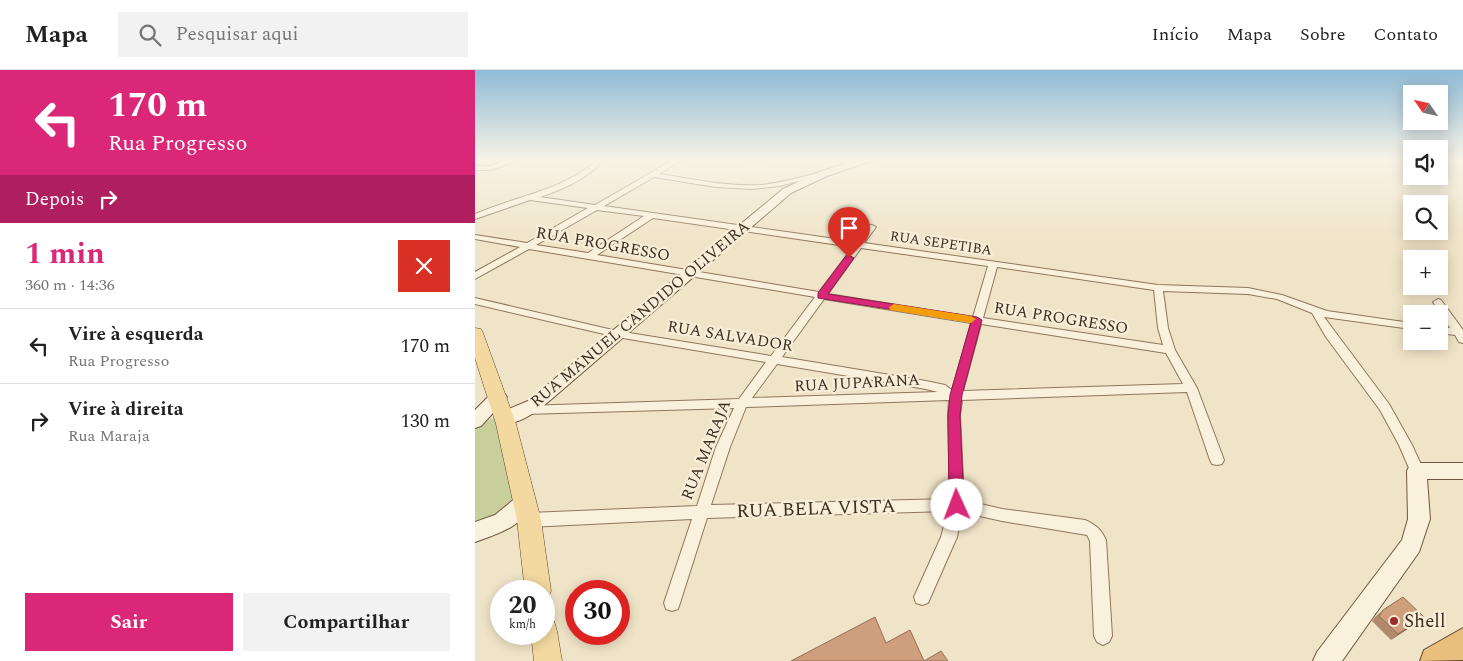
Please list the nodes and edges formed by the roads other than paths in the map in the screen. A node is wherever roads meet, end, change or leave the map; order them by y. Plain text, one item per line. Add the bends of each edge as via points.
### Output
1 (560, 188) edge
2 (630, 188) edge
3 (794, 188) edge
4 (532, 198) junction
5 (597, 208) junction
6 (475, 210) edge
7 (486, 211) junction
8 (650, 216) junction
9 (475, 217) edge
10 (872, 227) dead end
11 (743, 229) junction
12 (475, 237) edge
13 (859, 245) junction
14 (528, 247) junction
15 (590, 256) junction
16 (993, 264) junction
17 (688, 273) junction
18 (475, 276) edge
19 (1158, 288) junction
20 (822, 296) junction
21 (475, 301) edge
22 (1439, 302) dead end
23 (1316, 311) junction
24 (977, 320) junction
25 (1403, 325) edge
26 (1448, 332) edge
27 (475, 333) edge
28 (617, 334) junction
29 (1461, 335) edge
30 (1170, 350) junction
31 (776, 359) junction
32 (1191, 388) junction
33 (953, 395) junction
34 (498, 397) junction
35 (741, 404) junction
36 (525, 410) junction
37 (475, 421) edge
38 (505, 421) junction
39 (475, 425) edge
40 (1217, 460) dead end
41 (1417, 471) junction
42 (1463, 471) edge
43 (957, 505) junction
44 (701, 512) junction
45 (528, 520) junction
46 (475, 532) edge
47 (536, 580) edge
48 (922, 597) dead end
49 (672, 603) dead end
50 (1103, 636) dead end
51 (1463, 642) edge
52 (546, 645) edge
53 (548, 661) edge
54 (1326, 661) edge
55 (1435, 661) edge

1 - 4 street
2 - 5 street
3 - 11 main road, RUA MANUEL CANDIDO OLIVEIRA
4 - 5 street, RUA SEPETIBA
4 - 7 street
5 - 8 street, RUA SEPETIBA
5 - 14 street
6 - 7 street
7 - 9 street
8 - 11 street, RUA SEPETIBA
8 - 15 street
10 - 13 street, RUA MARAJA
11 - 13 street, RUA SEPETIBA
11 - 17 main road, RUA MANUEL CANDIDO OLIVEIRA
12 - 14 street, RUA PROGRESSO
13 - 16 street, RUA SEPETIBA
13 - 20 street, RUA MARAJA
14 - 15 street, RUA PROGRESSO
14 - 18 street
15 - 17 street, RUA PROGRESSO
16 - 19 street, RUA SEPETIBA
16 - 24 street
17 - 20 street, RUA PROGRESSO
17 - 28 main road, RUA MANUEL CANDIDO OLIVEIRA
19 - 23 street, RUA SEPETIBA via 1256,292
19 - 30 street via 1159,308
20 - 24 street, RUA PROGRESSO
20 - 31 street, RUA MARAJA
21 - 28 street, RUA SALVADOR
22 - 29 street
23 - 25 street, RUA SEPETIBA
23 - 41 street via 1324,327 1381,401
24 - 30 street, RUA PROGRESSO
24 - 33 street
26 - 29 street
27 - 34 main road
28 - 31 street, RUA SALVADOR
28 - 36 main road, RUA MANUEL CANDIDO OLIVEIRA
30 - 32 street
31 - 33 street, RUA SALVADOR via 941,388
31 - 35 street, RUA MARAJA
32 - 33 street, RUA JUPARANA
32 - 40 street
33 - 35 street, RUA JUPARANA
33 - 43 street
34 - 37 main road
34 - 38 main road
35 - 36 street, RUA JUPARANA
35 - 44 street, RUA MARAJA
36 - 38 main road, RUA MANUEL CANDIDO OLIVEIRA
38 - 39 main road via 492,420
38 - 45 main road
41 - 42 main road
41 - 54 main road via 1419,519 1411,544
43 - 44 street, RUA BELA VISTA
43 - 48 street via 949,537
43 - 50 street, RUA BELA VISTA via 1092,530 1098,540
44 - 45 street, RUA BELA VISTA
44 - 49 street, RUA MARAJA
45 - 46 main road via 515,514
45 - 47 main road
51 - 55 highway
52 - 53 main road

